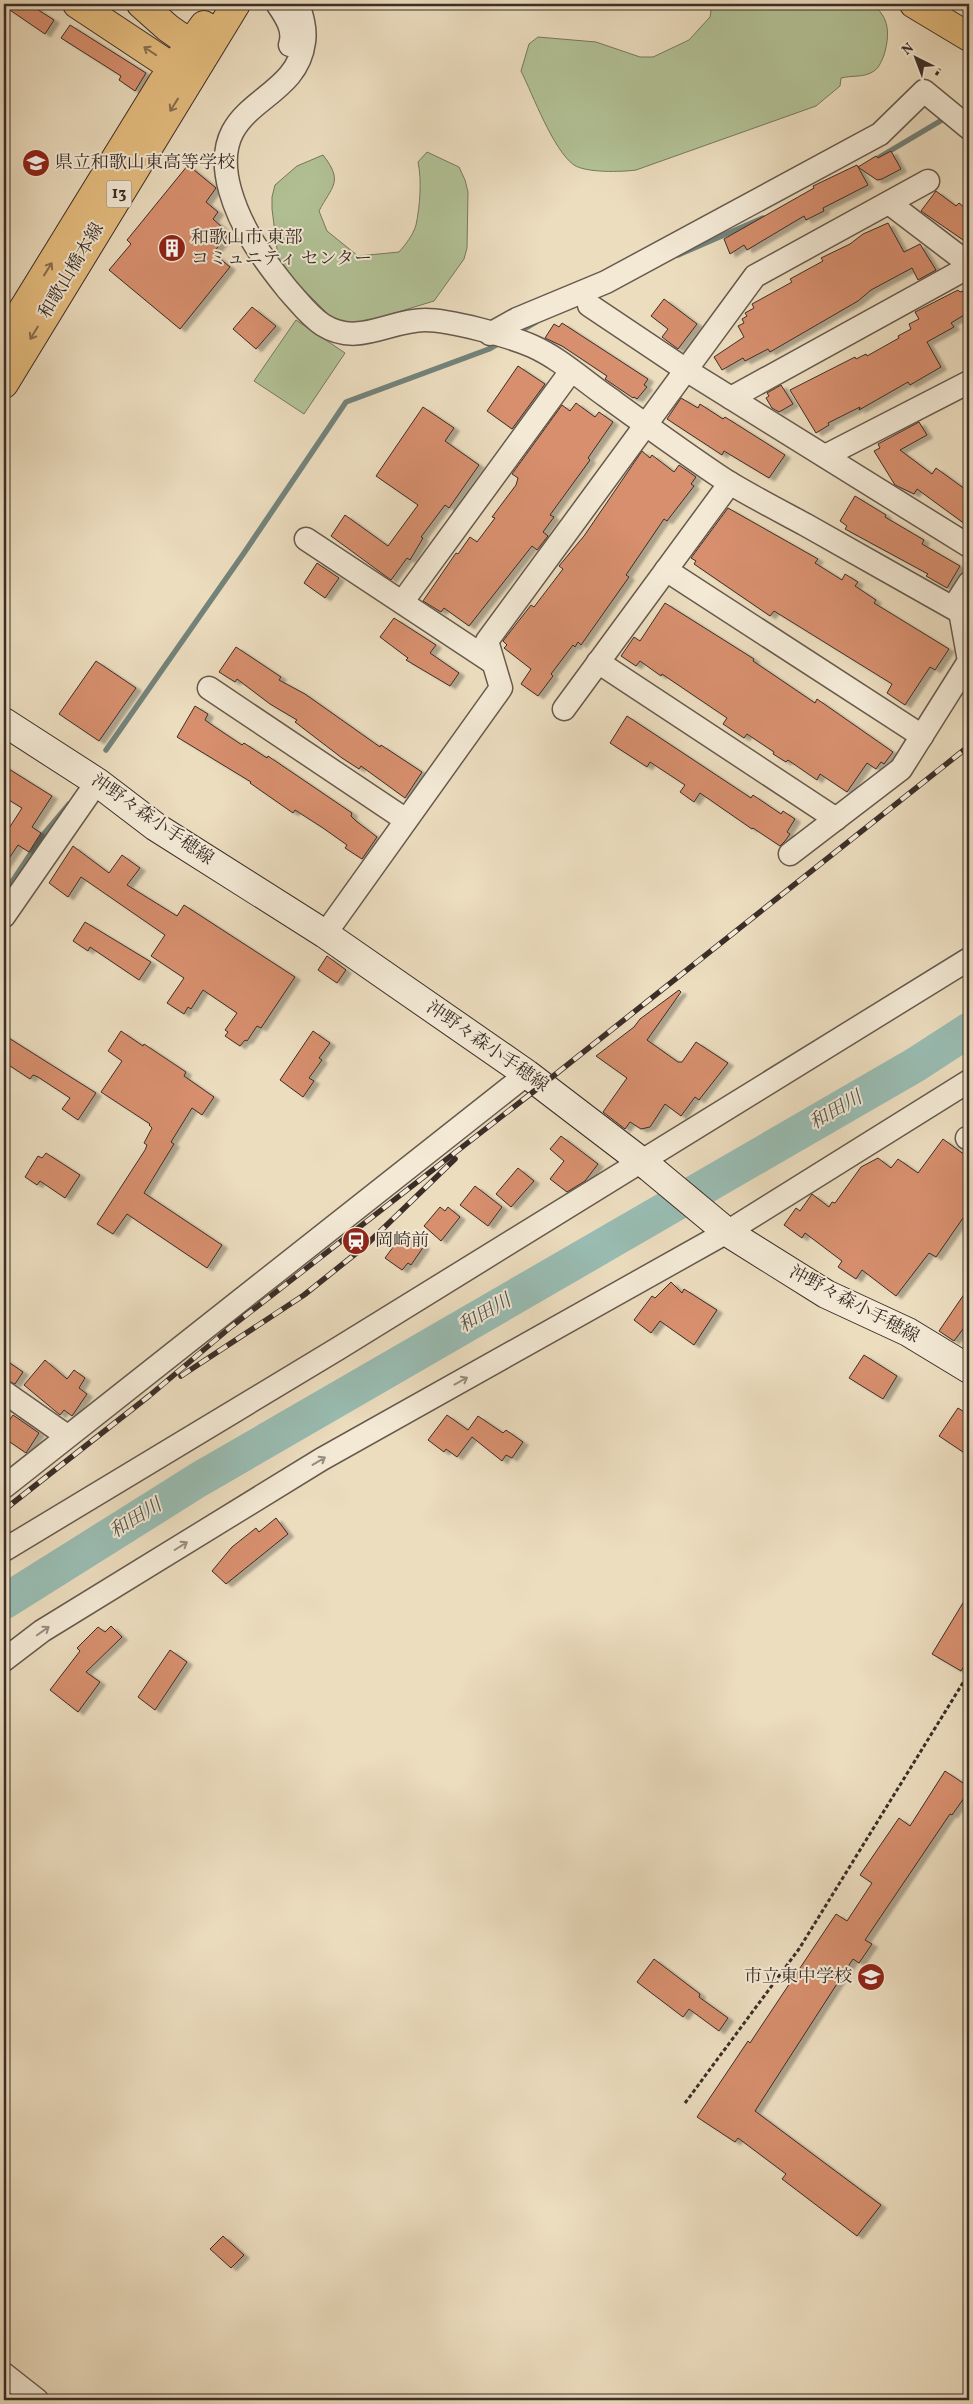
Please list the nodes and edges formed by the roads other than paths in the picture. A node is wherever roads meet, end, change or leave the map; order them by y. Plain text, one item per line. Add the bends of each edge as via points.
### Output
1 (77, 4) edge
2 (141, 4) edge
3 (225, 4) edge
4 (236, 4) edge
5 (914, 4) edge
6 (288, 5) edge
7 (969, 37) edge
8 (197, 49) junction
9 (181, 73) junction
10 (969, 128) edge
11 (928, 181) dead end
12 (889, 203) junction
13 (969, 265) edge
14 (589, 305) dead end
15 (490, 334) junction
16 (4, 340) edge
17 (686, 370) junction
18 (571, 371) junction
19 (969, 382) edge
20 (4, 384) edge
21 (731, 398) junction
22 (646, 425) junction
23 (825, 456) junction
24 (730, 483) junction
25 (306, 539) dead end
26 (969, 546) edge
27 (666, 570) junction
28 (969, 583) edge
29 (403, 601) junction
30 (960, 612) junction
31 (492, 662) junction
32 (598, 662) junction
33 (210, 688) dead end
34 (564, 709) dead end
35 (4, 722) edge
36 (922, 736) junction
37 (97, 782) junction
38 (836, 819) junction
39 (406, 820) junction
40 (790, 854) dead end
41 (4, 916) edge
42 (325, 934) junction
43 (969, 959) edge
44 (527, 1074) junction
45 (969, 1081) edge
46 (646, 1165) junction
47 (722, 1228) junction
48 (969, 1369) edge
49 (4, 1392) edge
50 (66, 1436) junction
51 (4, 1487) edge
52 (4, 1550) edge
53 (4, 1660) edge
54 (4, 2374) edge
55 (37, 2400) edge

9 -> 1 main road
2 - 8 main road
3 - 8 main road, 和歌山橋本線 / 13
4 - 8 main road, 和歌山橋本線 / 13
5 - 7 main road
6 - 15 street via 304,28 300,57 291,72 232,130 225,158 226,172 243,226 266,262 306,310 337,333 368,332 423,320 443,321
8 - 9 main road, 和歌山橋本線 / 13
16 -> 9 main road, 和歌山橋本線 / 13
9 -> 20 main road, 和歌山橋本線 / 13
10 - 15 street via 924,91 880,134 606,282 517,319
11 - 12 street
12 - 13 street
12 - 17 street via 755,276
13 - 21 street
14 - 17 street
15 - 18 street via 532,346
17 - 21 street
17 - 22 street
18 - 22 street
18 - 29 street
19 - 23 street
21 - 23 street
22 - 24 street
22 - 31 street via 487,641
23 - 26 street
24 - 27 street
24 - 30 street
25 - 29 street
27 - 32 street
27 - 36 street
28 - 30 street via 958,600
29 - 31 street
30 - 36 street via 969,661
31 - 39 street via 501,688
32 - 34 street
32 - 38 street
33 - 39 street
35 - 37 main road, 沖野々森小手穂線
36 - 38 street via 901,769
37 - 41 street
37 - 42 main road, 沖野々森小手穂線 via 156,827
38 - 40 street
39 - 42 street
42 - 44 main road, 沖野々森小手穂線
43 - 46 street
44 - 46 main road, 沖野々森小手穂線
44 - 50 street
45 - 47 street
46 - 47 main road, 沖野々森小手穂線
46 - 52 street
47 - 48 main road, 沖野々森小手穂線 via 826,1294 908,1332
53 -> 47 street via 42,1631 322,1459
49 - 50 street
50 - 51 street
54 - 55 street

